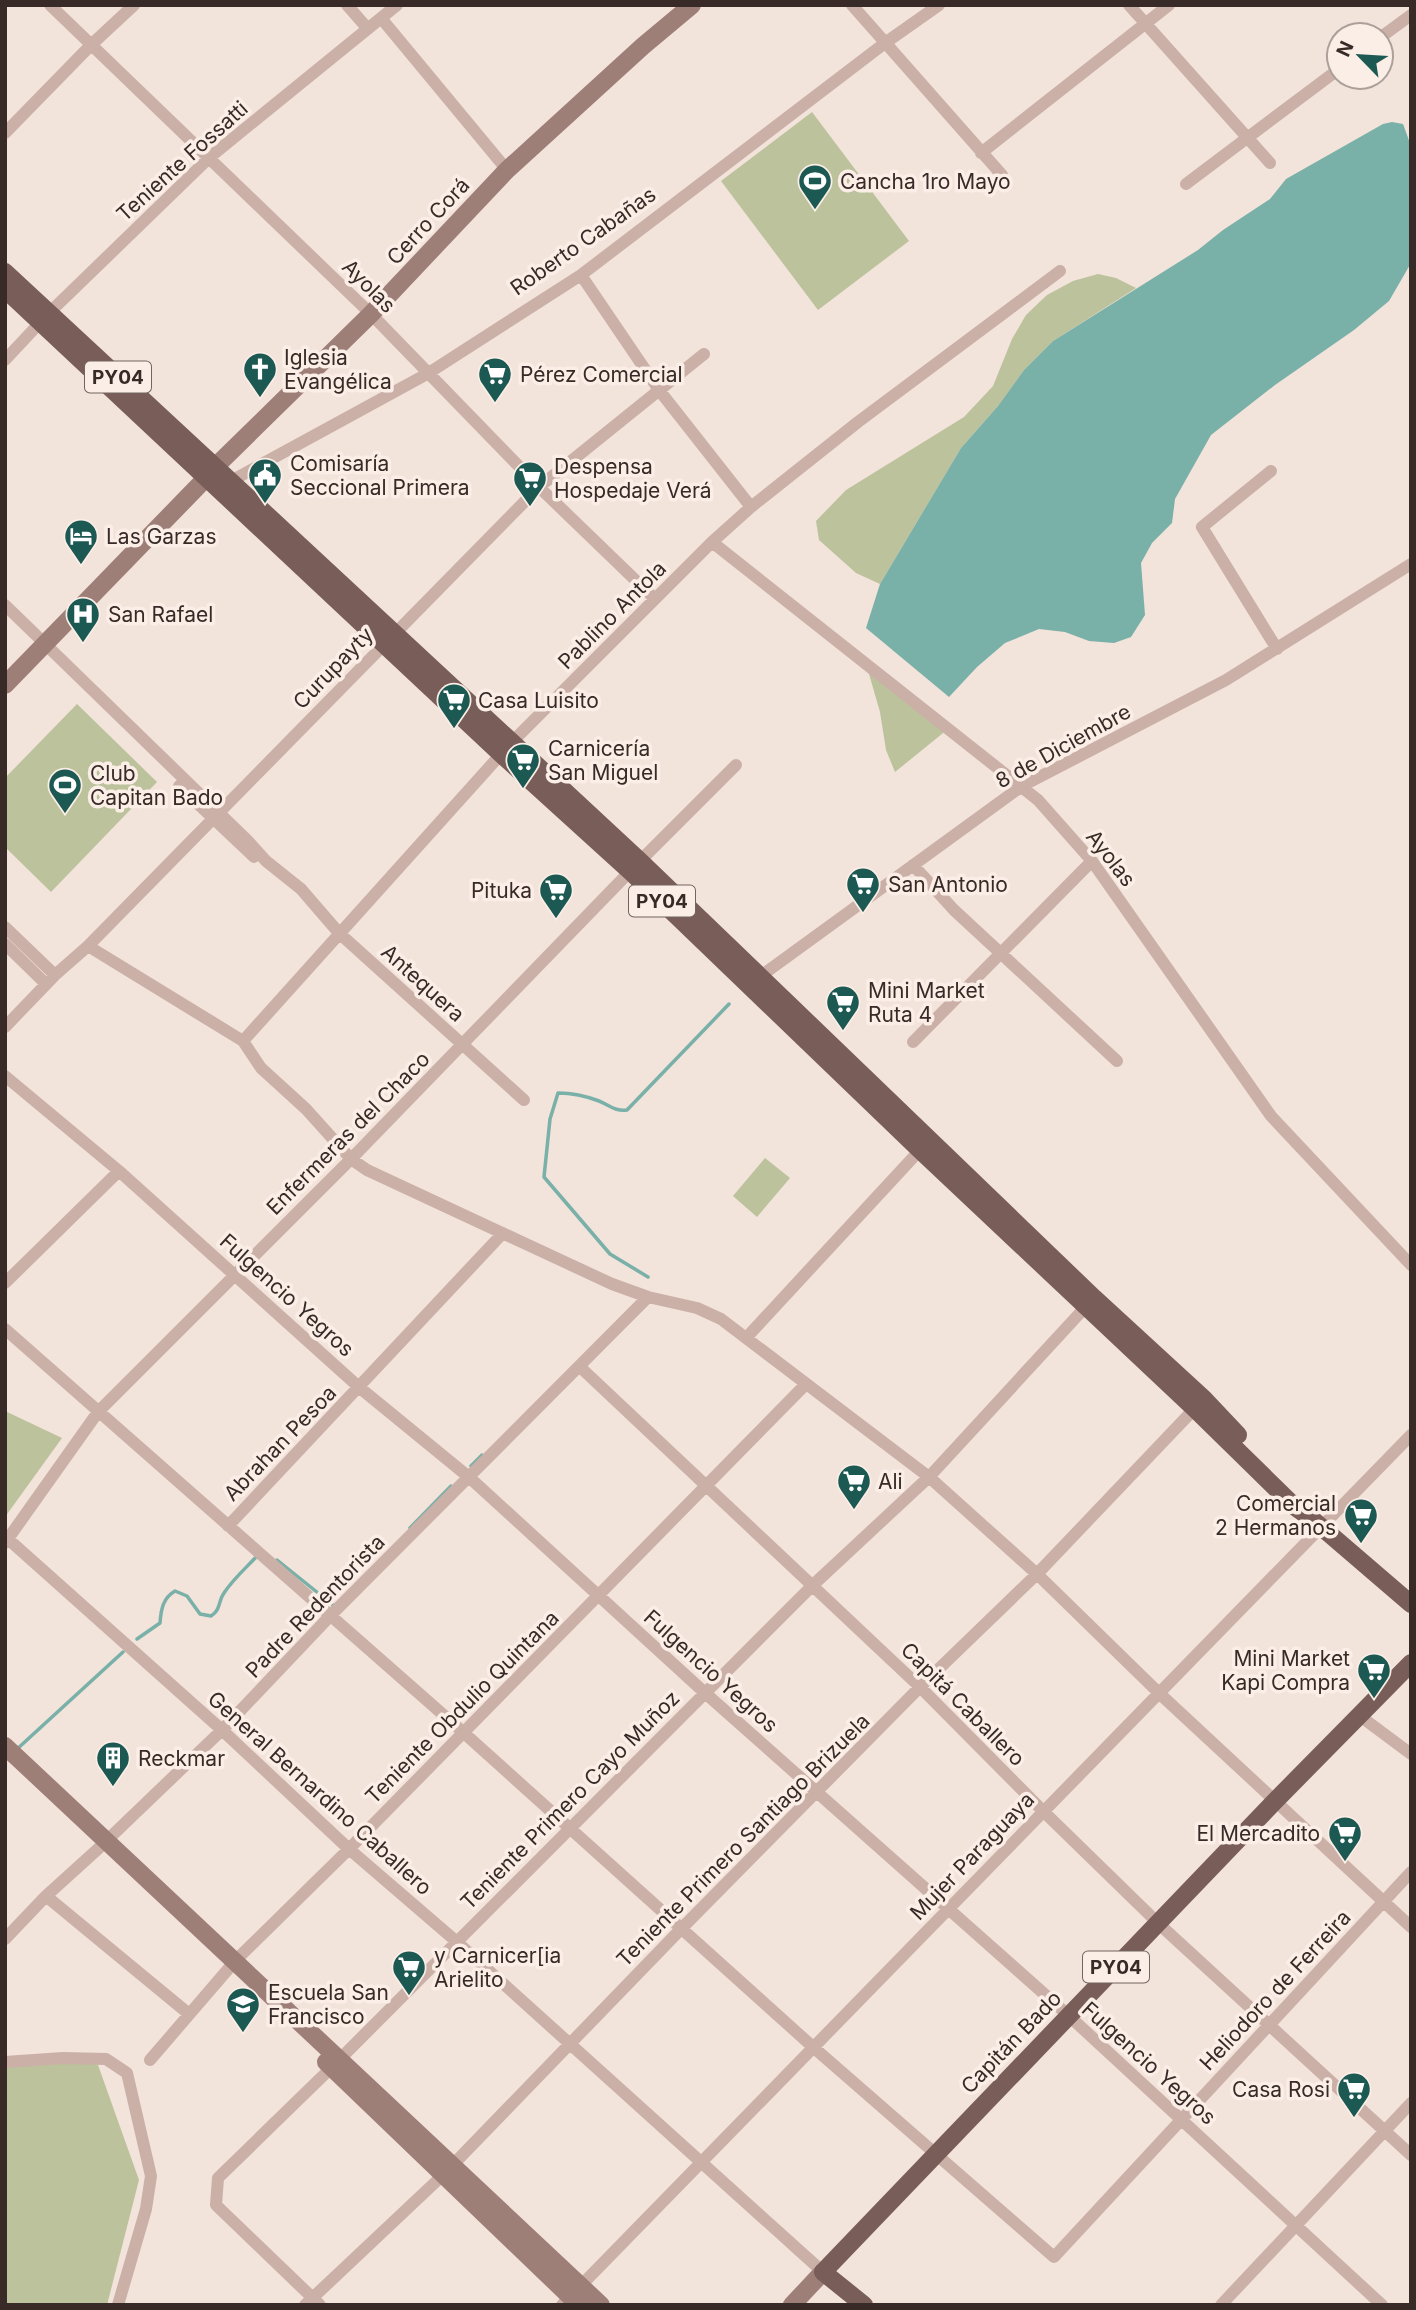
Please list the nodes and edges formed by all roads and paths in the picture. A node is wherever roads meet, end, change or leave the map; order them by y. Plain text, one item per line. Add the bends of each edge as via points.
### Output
1 (50, 5) edge
2 (134, 5) edge
3 (346, 5) edge
4 (397, 5) edge
5 (692, 5) edge
6 (852, 5) edge
7 (939, 5) edge
8 (1129, 5) edge
9 (1169, 5) edge
10 (1411, 15) edge
11 (382, 18) junction
12 (1146, 22) junction
13 (1395, 27) edge
14 (368, 29) junction
15 (885, 43) junction
16 (91, 45) junction
17 (1325, 79) edge
18 (5, 133) edge
19 (1248, 137) junction
20 (981, 153) junction
21 (210, 157) junction
22 (1270, 163) dead end
23 (507, 170) junction
24 (1002, 175) dead end
25 (1186, 184) dead end
26 (1060, 271) dead end
27 (5, 272) edge
28 (582, 275) junction
29 (5, 289) edge
30 (372, 314) junction
31 (45, 318) junction
32 (704, 354) dead end
33 (5, 360) edge
34 (427, 374) junction
35 (659, 390) junction
36 (1271, 471) dead end
37 (211, 472) junction
38 (231, 481) junction
39 (538, 487) junction
40 (751, 507) junction
41 (712, 542) junction
42 (1411, 564) edge
43 (655, 599) junction
44 (5, 605) edge
45 (5, 615) edge
46 (388, 639) junction
47 (43, 647) junction
48 (1277, 649) junction
49 (5, 685) edge
50 (506, 749) junction
51 (736, 765) dead end
52 (1022, 786) junction
53 (216, 816) junction
54 (1092, 860) junction
55 (913, 865) junction
56 (635, 866) junction
57 (5, 927) edge
58 (339, 933) junction
59 (5, 944) edge
60 (88, 946) junction
61 (1001, 952) junction
62 (51, 979) junction
63 (755, 981) junction
64 (5, 1027) edge
65 (243, 1041) junction
66 (913, 1042) dead end
67 (463, 1045) junction
68 (1117, 1061) dead end
69 (5, 1076) edge
70 (524, 1100) dead end
71 (920, 1150) junction
72 (351, 1158) junction
73 (119, 1171) junction
74 (503, 1233) junction
75 (1411, 1265) edge
76 (235, 1273) junction
77 (5, 1283) edge
78 (649, 1297) junction
79 (1090, 1303) junction
80 (5, 1329) edge
81 (746, 1338) junction
82 (579, 1366) junction
83 (805, 1385) junction
84 (360, 1388) junction
85 (1200, 1404) junction
86 (98, 1412) junction
87 (1411, 1435) edge
88 (929, 1477) junction
89 (470, 1478) junction
90 (708, 1485) junction
91 (1316, 1523) junction
92 (228, 1526) junction
93 (7, 1541) edge
94 (1037, 1574) junction
95 (813, 1585) junction
96 (599, 1597) junction
97 (1411, 1604) edge
98 (331, 1615) junction
99 (1411, 1663) edge
100 (920, 1687) junction
101 (704, 1692) junction
102 (1160, 1694) junction
103 (1360, 1716) junction
104 (222, 1730) junction
105 (464, 1733) junction
106 (5, 1746) edge
107 (1411, 1754) edge
108 (15, 1763) edge
109 (817, 1793) junction
110 (1276, 1800) junction
111 (1042, 1810) junction
112 (569, 1828) junction
113 (103, 1844) junction
114 (349, 1849) junction
115 (1411, 1872) edge
116 (46, 1896) junction
117 (1383, 1902) junction
118 (948, 1908) junction
119 (1159, 1924) junction
120 (1411, 1927) edge
121 (681, 1929) junction
122 (5, 1939) edge
123 (457, 1942) junction
124 (232, 1964) junction
125 (189, 2014) junction
126 (1068, 2015) junction
127 (1269, 2025) junction
128 (569, 2044) junction
129 (813, 2047) junction
130 (150, 2060) dead end
131 (5, 2062) edge
132 (335, 2063) junction
133 (1411, 2103) edge
134 (1182, 2119) junction
135 (1384, 2132) junction
136 (934, 2154) junction
137 (1411, 2155) edge
138 (701, 2162) junction
139 (448, 2169) junction
140 (1297, 2225) junction
141 (823, 2272) junction
142 (573, 2298) edge
143 (313, 2302) edge
144 (118, 2305) edge
145 (601, 2305) edge
146 (792, 2305) edge
147 (864, 2305) edge
148 (1221, 2305) edge
149 (1382, 2305) edge

1 - 16 street, Ayolas
2 - 16 street
3 - 14 street
4 - 11 street, Teniente Fossatti
5 - 23 main road, Cerro Corá
6 - 15 street
7 - 15 street, Roberto Cabañas
8 - 12 street
9 - 12 street
10 - 13 street
11 - 14 street, Teniente Fossatti
11 - 23 street
12 - 19 street
12 - 20 street
14 - 21 street, Teniente Fossatti
15 - 20 street
15 - 28 street, Roberto Cabañas
16 - 18 street
16 - 21 street, Ayolas
17 - 19 street
19 - 22 street
19 - 25 street
20 - 24 street
21 - 30 street, Ayolas
21 - 31 street, Teniente Fossatti
23 - 30 main road, Cerro Corá
26 - 40 street, Pablino Antola
27 - 31 main road, PY04
28 - 34 street, Roberto Cabañas
28 - 35 street
29 - 31 main road, PY04
30 - 34 street, Ayolas
30 - 37 main road, Cerro Corá
31 - 33 street, Teniente Fossatti
31 - 37 main road, PY04
32 - 35 street, Curupayty
34 - 38 street, Roberto Cabañas
34 - 39 street, Ayolas
35 - 39 street, Curupayty
35 - 40 street
36 - 48 street via 1202,527
37 - 38 main road, PY04
37 - 46 main road, PY04
37 - 47 main road
38 - 46 main road, PY04
39 - 43 street, Ayolas
39 - 46 street, Curupayty
40 - 41 street, Pablino Antola
41 - 43 street, Pablino Antola
41 - 52 street, Ayolas
42 - 48 street, 8 de Diciembre
43 - 50 street, Pablino Antola
44 - 47 street
45 - 47 street
46 - 50 main road, PY04
46 - 53 street, Curupayty
47 - 49 main road
47 - 53 street, Antequera
48 - 52 street, 8 de Diciembre
50 - 56 main road, PY04
50 - 58 street, Pablino Antola
51 - 56 street, Enfermeras del Chaco
52 - 54 street, Ayolas
52 - 55 street, 8 de Diciembre
53 - 58 street, Antequera via 241,846 301,889
53 - 60 street, Curupayty
54 - 61 street
54 - 75 street, Ayolas via 1270,1116
55 - 61 street
55 - 63 street, 8 de Diciembre
56 - 63 main road, PY04
56 - 67 street, Enfermeras del Chaco
57 - 62 street
58 - 65 street, Pablino Antola
58 - 67 street, Antequera
59 - 62 street
60 - 62 street, Curupayty
60 - 65 street
61 - 66 street
61 - 68 street
62 - 64 street, Curupayty
63 - 71 main road, PY04
63 - 79 main road, PY04
65 - 72 street via 261,1069
67 - 70 street, Antequera
67 - 72 street, Enfermeras del Chaco
69 - 73 street, Fulgencio Yegros
71 - 79 main road, PY04
71 - 81 street
72 - 74 street via 367,1170
72 - 76 street, Enfermeras del Chaco
73 - 76 street, Fulgencio Yegros
73 - 77 street
74 - 78 street
74 - 84 street, Abrahan Pesoa
76 - 84 street, Fulgencio Yegros
76 - 86 street, Enfermeras del Chaco
78 - 81 street via 696,1308
78 - 82 street, Padre Redentorista
79 - 85 main road, PY04
79 - 88 street, Teniente Primero Cayo Muñoz
80 - 86 street
81 - 83 street
82 - 89 street, Padre Redentorista
82 - 90 street, Capitá Caballero
83 - 88 street
83 - 90 street, Teniente Obdulio Quintana
84 - 89 street, Fulgencio Yegros
84 - 92 street, Abrahan Pesoa
85 - 91 main road, PY04 via 1301,1502
85 - 94 street, Teniente Primero Santiago Brizuela
86 - 92 street
86 - 93 street, Enfermeras del Chaco
87 - 91 street, Mujer Paraguaya
88 - 94 street
88 - 95 street, Teniente Primero Cayo Muñoz
89 - 96 street, Fulgencio Yegros
89 - 98 street, Padre Redentorista
90 - 95 street, Capitá Caballero
90 - 96 street, Teniente Obdulio Quintana
91 - 97 main road, PY04
91 - 102 street, Mujer Paraguaya
92 - 98 street
93 - 104 street, General Bernardino Caballero
94 - 100 street, Teniente Primero Santiago Brizuela
94 - 102 street
95 - 100 street, Capitá Caballero
95 - 101 street, Teniente Primero Cayo Muñoz
96 - 101 street, Fulgencio Yegros
96 - 105 street, Teniente Obdulio Quintana
98 - 104 street, Padre Redentorista
98 - 105 street
99 - 103 main road, Capitán Bado / PY04
100 - 109 street, Teniente Primero Santiago Brizuela
100 - 111 street, Capitá Caballero
101 - 109 street, Fulgencio Yegros
101 - 112 street, Teniente Primero Cayo Muñoz
102 - 110 street
102 - 111 street, Mujer Paraguaya
103 - 107 street
103 - 110 main road, Capitán Bado / PY04
104 - 113 street, Padre Redentorista
104 - 114 street, General Bernardino Caballero
105 - 112 street
105 - 114 street, Teniente Obdulio Quintana
106 - 108 main road
108 - 113 main road
109 - 118 street, Fulgencio Yegros
109 - 121 street, Teniente Primero Santiago Brizuela
110 - 117 street
110 - 119 main road, Capitán Bado / PY04
111 - 118 street, Mujer Paraguaya
111 - 119 street, Capitá Caballero
112 - 121 street
112 - 123 street, Teniente Primero Cayo Muñoz
113 - 116 street, Padre Redentorista
113 - 124 main road
114 - 123 street, General Bernardino Caballero
114 - 124 street, Teniente Obdulio Quintana
115 - 117 street, Heliodoro de Ferreira
116 - 122 street, Padre Redentorista
116 - 125 street
117 - 120 street
117 - 127 street, Heliodoro de Ferreira
118 - 126 street, Fulgencio Yegros
118 - 129 street, Mujer Paraguaya
119 - 126 main road, Capitán Bado / PY04
119 - 127 street, Capitá Caballero
121 - 128 street, Teniente Primero Santiago Brizuela
121 - 129 street
123 - 128 street, General Bernardino Caballero
123 - 132 street, Teniente Primero Cayo Muñoz
124 - 125 street, Teniente Obdulio Quintana
124 - 132 main road
125 - 130 street, Teniente Obdulio Quintana
126 - 134 street, Fulgencio Yegros
126 - 136 main road, Capitán Bado / PY04
127 - 134 street, Heliodoro de Ferreira
127 - 135 street, Capitá Caballero
128 - 138 street, General Bernardino Caballero
128 - 139 street, Teniente Primero Santiago Brizuela
129 - 136 street
129 - 138 street, Mujer Paraguaya
131 - 144 street via 106,2060 127,2073 151,2176
132 - 139 main road
132 - 143 street, Teniente Primero Cayo Muñoz via 218,2178 215,2205
133 - 135 street
134 - 136 street, Heliodoro de Ferreira via 1054,2257
134 - 140 street, Fulgencio Yegros
135 - 137 street, Capitá Caballero
135 - 140 street
136 - 141 main road, Capitán Bado / PY04
138 - 141 street, General Bernardino Caballero
138 - 142 street, Mujer Paraguaya
139 - 142 main road
139 - 143 street, Teniente Primero Santiago Brizuela
140 - 148 street
140 - 149 street, Fulgencio Yegros
141 - 146 main road, Capitán Bado
141 - 147 main road
142 - 145 main road

